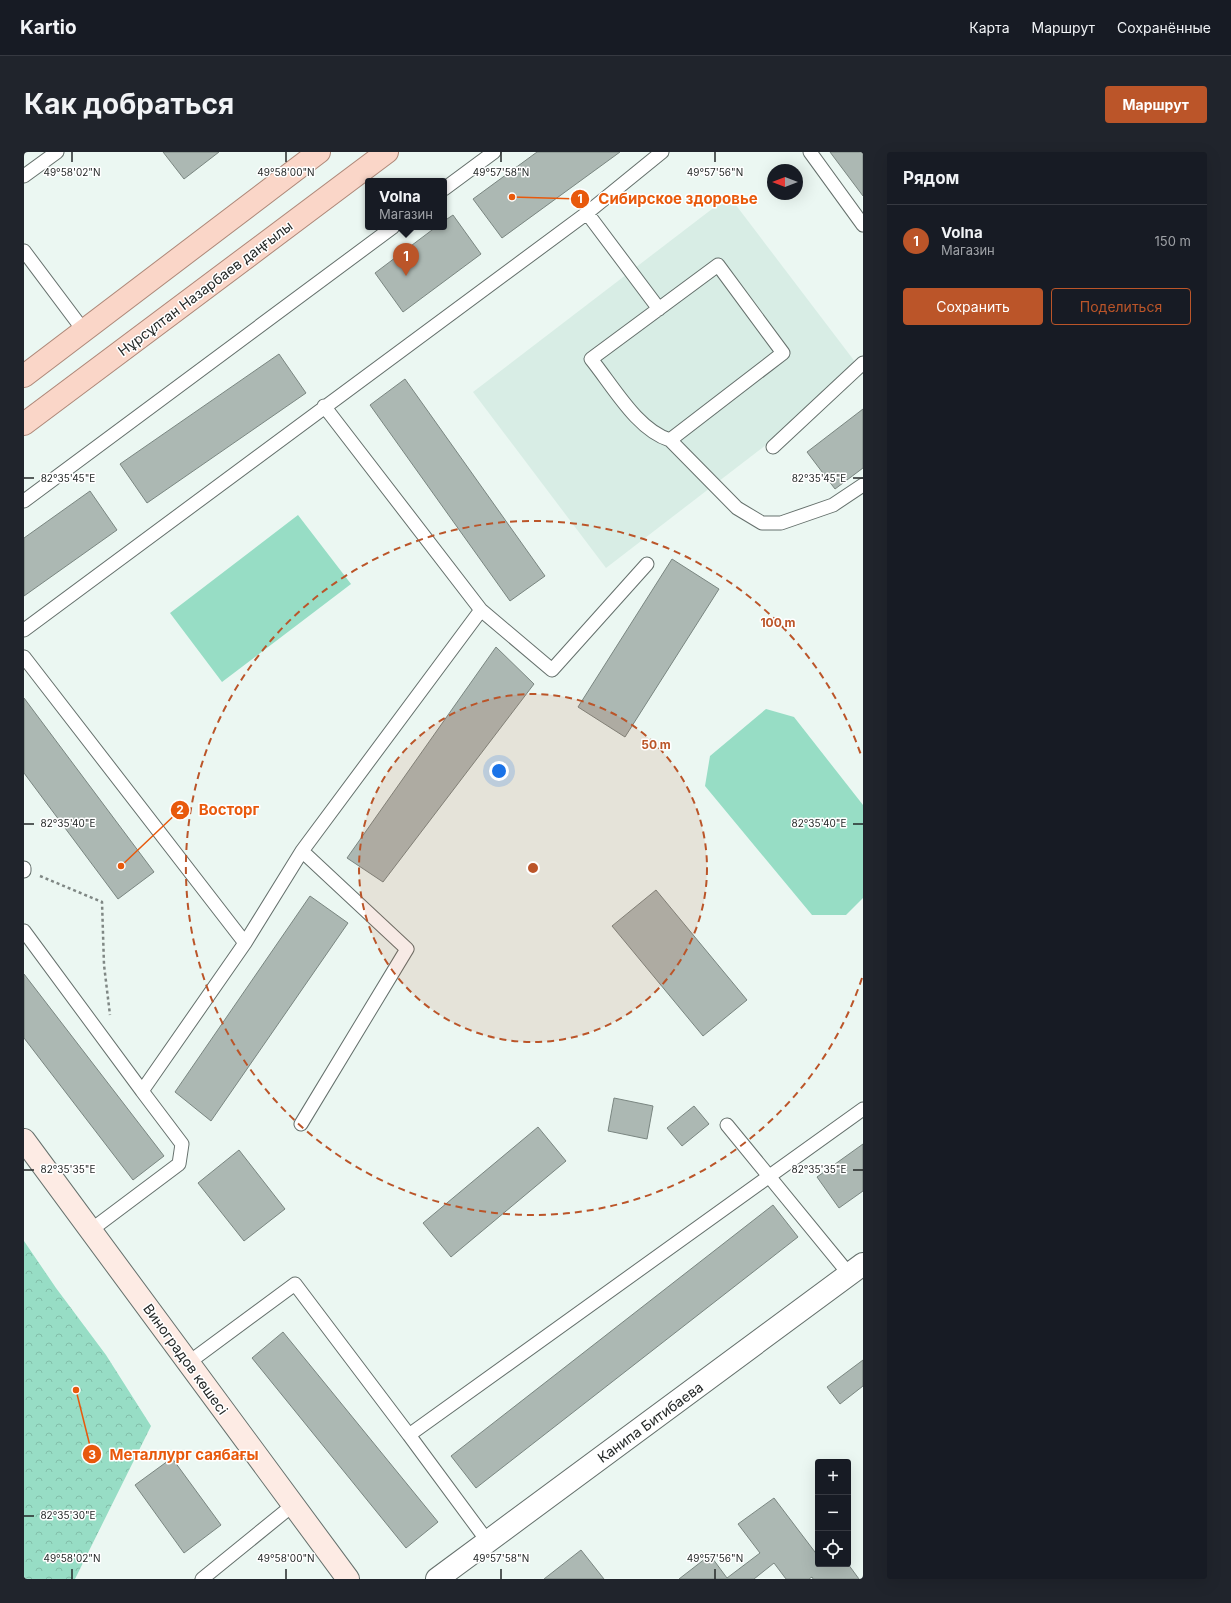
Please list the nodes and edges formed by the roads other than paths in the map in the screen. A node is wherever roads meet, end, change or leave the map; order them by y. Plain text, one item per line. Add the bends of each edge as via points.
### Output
1 (57, 152) edge
2 (319, 152) edge
3 (386, 152) edge
4 (494, 152) edge
5 (662, 152) edge
6 (810, 152) edge
7 (24, 176) edge
8 (447, 187) edge
9 (587, 213) junction
10 (863, 225) edge
11 (389, 230) edge
12 (24, 251) edge
13 (659, 309) junction
14 (84, 331) junction
15 (863, 363) edge
16 (24, 376) edge
17 (324, 406) junction
18 (24, 424) edge
19 (670, 440) junction
20 (773, 447) dead end
21 (863, 485) edge
22 (24, 501) edge
23 (647, 564) dead end
24 (481, 610) junction
25 (24, 630) edge
26 (24, 658) edge
27 (302, 851) junction
28 (24, 932) edge
29 (245, 943) junction
30 (142, 1092) junction
31 (863, 1109) edge
32 (301, 1124) dead end
33 (727, 1125) dead end
34 (24, 1140) edge
35 (770, 1177) junction
36 (91, 1230) junction
37 (856, 1269) edge
38 (188, 1363) junction
39 (409, 1435) junction
40 (293, 1505) junction
41 (488, 1542) junction
42 (202, 1579) edge
43 (348, 1579) edge
44 (437, 1579) edge

1 - 7 lane
2 - 14 main road
3 - 18 main road, Нұрсұлтан Назарбаев даңғылы
4 - 8 lane
5 - 9 lane
6 - 10 lane
9 - 13 lane
9 - 17 lane
11 - 22 lane
12 - 14 lane
13 - 19 lane via 592,359 640,422 655,435
13 - 19 lane via 718,265 783,353
14 - 16 main road
15 - 20 lane
17 - 24 lane
17 - 25 lane
19 - 21 lane via 737,508 762,523 781,523 834,505
23 - 24 lane via 552,670
24 - 27 lane
26 - 29 lane
27 - 29 lane
27 - 32 lane via 407,949
28 - 30 lane
29 - 30 lane
30 - 36 lane via 182,1144 179,1164
31 - 35 lane
33 - 35 lane
34 - 36 main road, Виноградов көшесі
35 - 37 lane
35 - 39 lane
36 - 38 main road, Виноградов көшесі
37 - 41 street, Канипа Битибаева
38 - 39 lane via 295,1284
38 - 40 main road, Виноградов көшесі
39 - 41 lane
40 - 42 lane
40 - 43 main road, Виноградов көшесі
41 - 44 street, Канипа Битибаева

